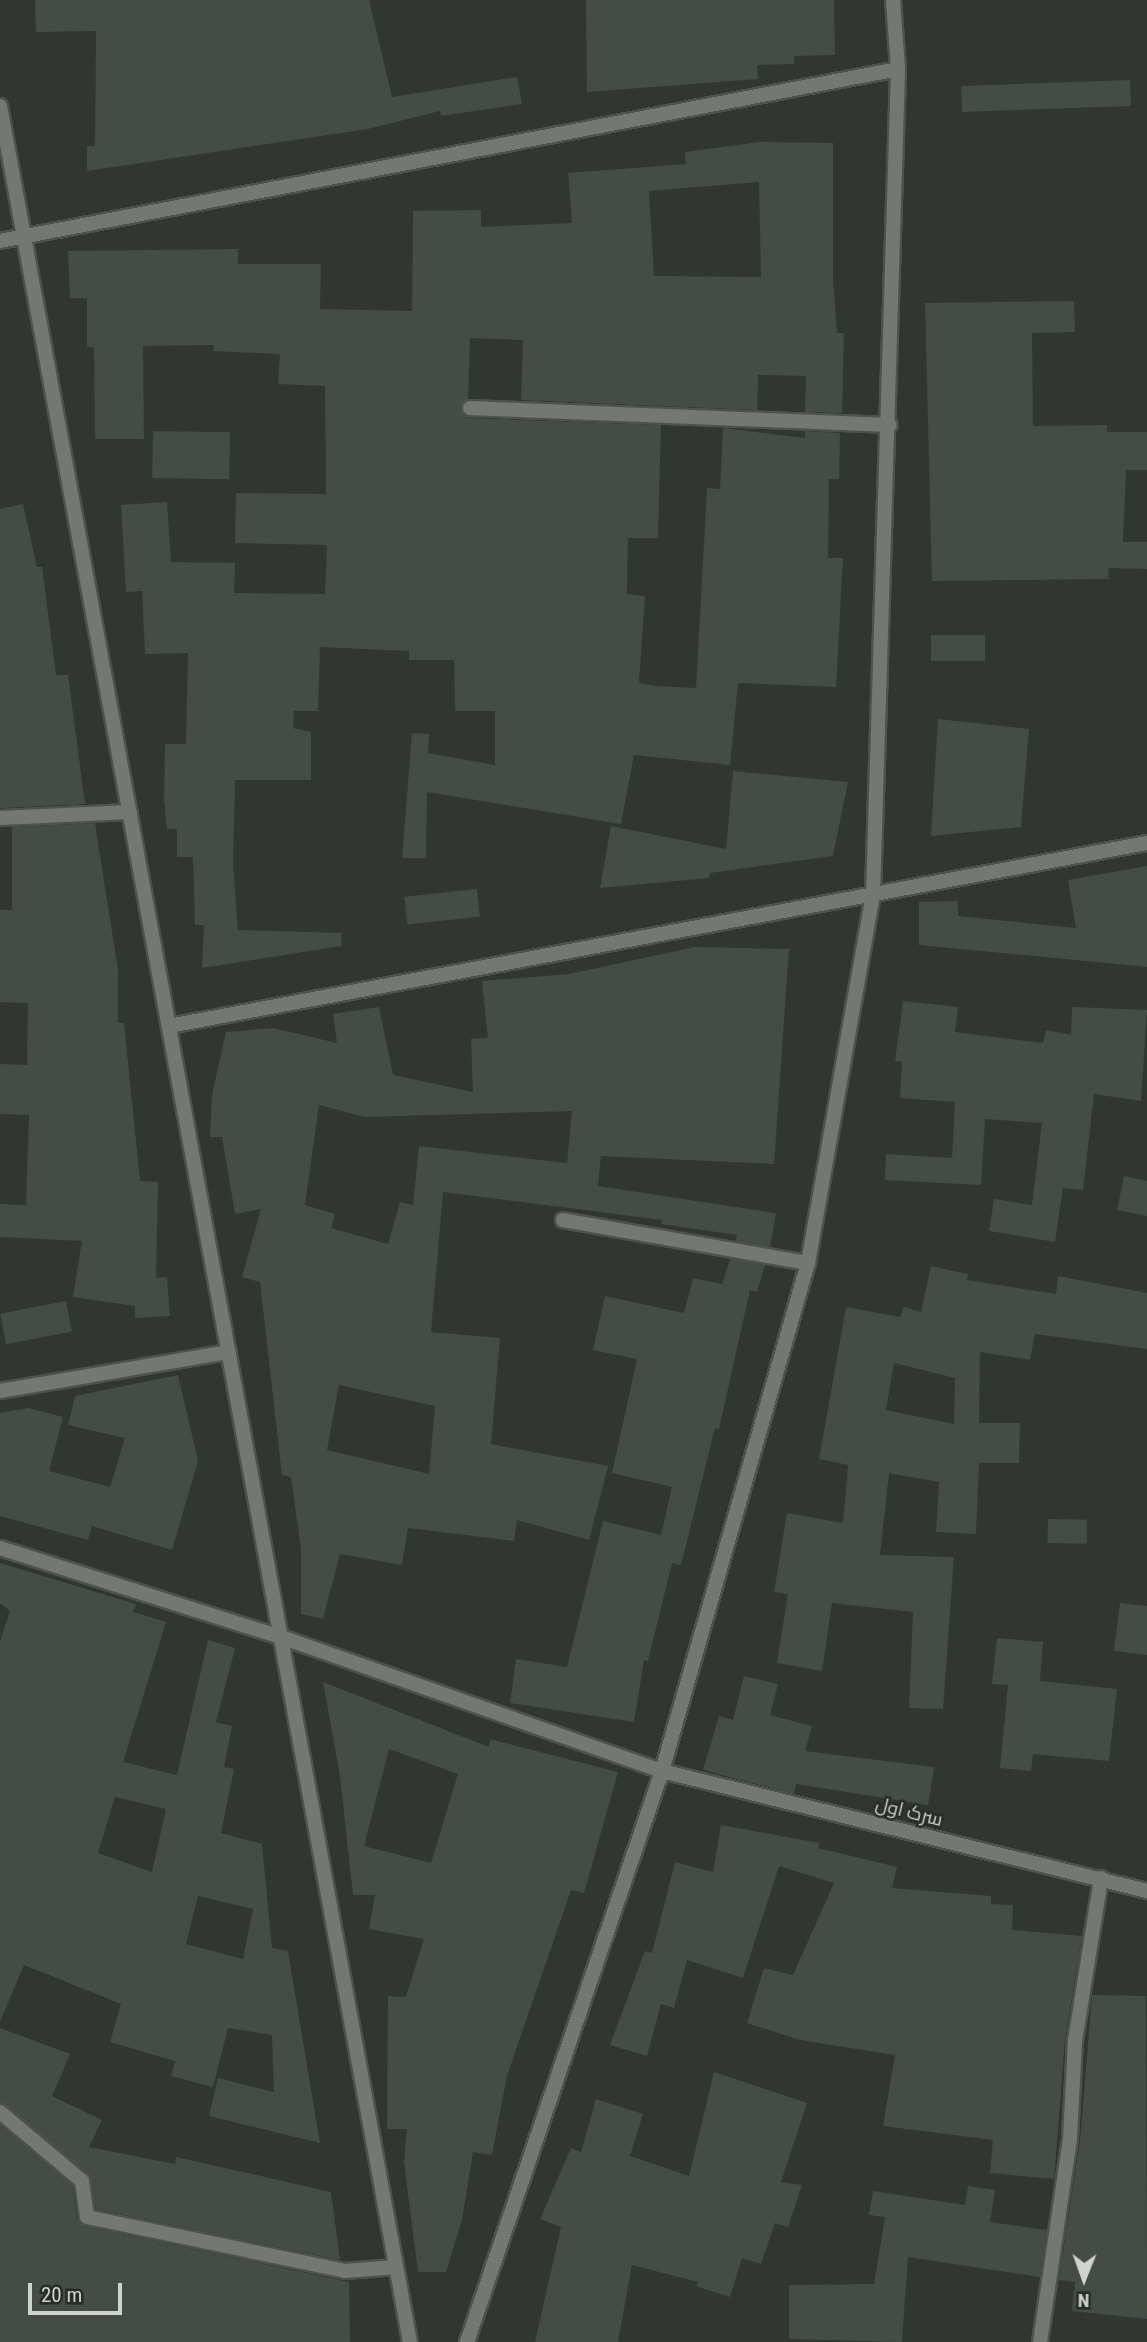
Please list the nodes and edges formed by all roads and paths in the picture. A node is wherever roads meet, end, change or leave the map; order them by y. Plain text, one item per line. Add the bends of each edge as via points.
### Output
1 (894, 0) edge
2 (898, 69) junction
3 (0, 106) edge
4 (25, 236) junction
5 (0, 241) edge
6 (470, 408) dead end
7 (890, 425) junction
8 (130, 812) junction
9 (0, 818) edge
10 (1147, 843) edge
11 (873, 894) junction
12 (169, 1026) junction
13 (563, 1220) dead end
14 (808, 1263) junction
15 (229, 1352) junction
16 (0, 1391) edge
17 (0, 1548) edge
18 (281, 1637) junction
19 (662, 1772) junction
20 (1101, 1878) junction
21 (1147, 1891) edge
22 (0, 2112) edge
23 (396, 2267) junction
24 (410, 2342) edge
25 (467, 2342) edge
26 (1040, 2342) edge

1 - 2 street
2 - 4 street
2 - 7 street
3 - 4 street
4 - 5 street
4 - 8 street
6 - 7 street
7 - 11 street
8 - 9 street
8 - 12 street
10 - 11 street
11 - 12 street
11 - 14 street
12 - 15 street
13 - 14 street
14 - 19 street
15 - 16 street
15 - 18 street
17 - 18 street, سرک اول
18 - 19 street, سرک اول
18 - 23 street
19 - 20 street, سرک اول
19 - 25 street
20 - 21 street, سرک اول
20 - 26 street via 1075,2041 1070,2139
22 - 23 street via 82,2180 87,2217 345,2271
23 - 24 street

